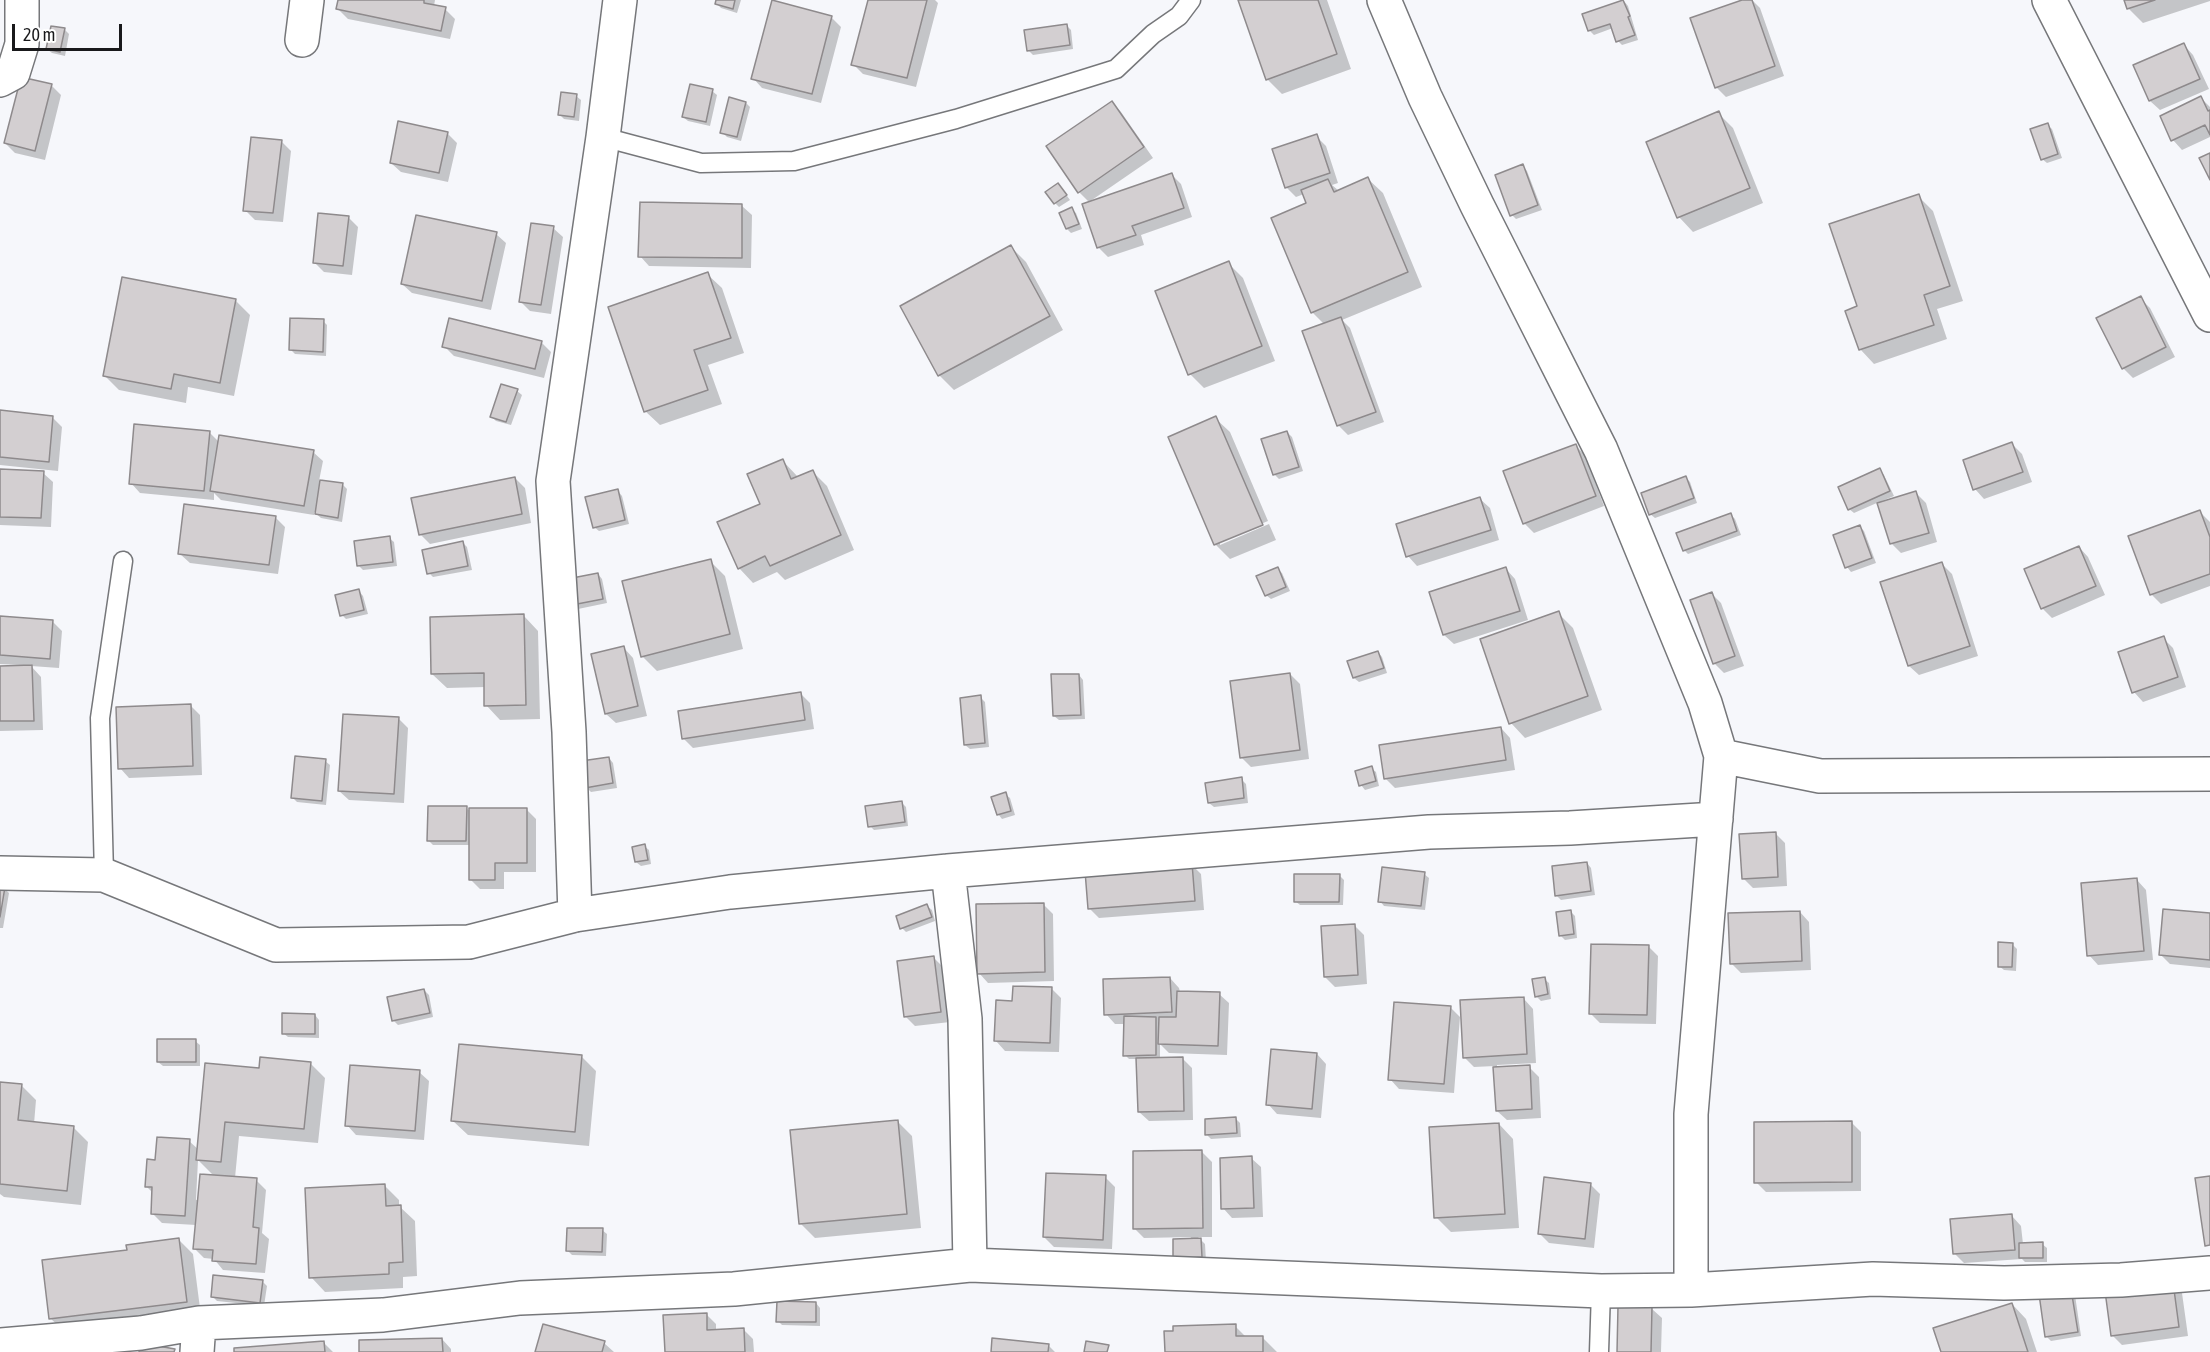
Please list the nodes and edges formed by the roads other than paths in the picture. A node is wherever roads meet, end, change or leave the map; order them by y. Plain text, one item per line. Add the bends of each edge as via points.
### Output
1 (22, 0) edge
2 (308, 0) edge
3 (620, 0) edge
4 (1191, 0) edge
5 (1384, 0) edge
6 (2049, 0) edge
7 (302, 40) dead end
8 (0, 80) edge
9 (603, 137) junction
10 (2210, 315) edge
11 (123, 561) dead end
12 (1721, 756) junction
13 (2210, 774) edge
14 (1716, 819) junction
15 (948, 871) junction
16 (0, 873) edge
17 (104, 875) junction
18 (575, 915) junction
19 (970, 1265) junction
20 (2210, 1273) edge
21 (1691, 1290) junction
22 (1601, 1291) junction
23 (198, 1338) edge
24 (0, 1345) edge
25 (1599, 1352) edge

1 - 8 street via 22,44 13,73
2 - 7 street
3 - 9 street
4 - 9 lane via 1179,16 1153,33 1116,69 956,119 794,161 701,163
5 - 12 street via 1477,205 1601,450 1705,703
6 - 10 street
9 - 18 street via 553,481 569,732
11 - 17 lane via 100,718
12 - 13 street via 1820,776
12 - 14 street
14 - 15 street via 1429,832
14 - 21 street via 1691,1114
15 - 18 street via 730,892
15 - 19 street via 965,1019
16 - 17 street
17 - 18 street via 276,945 469,942
19 - 22 street
19 - 23 street via 734,1289 520,1298
20 - 21 street via 2004,1283 1873,1279
21 - 22 street
22 - 25 lane
23 - 24 street via 141,1333

